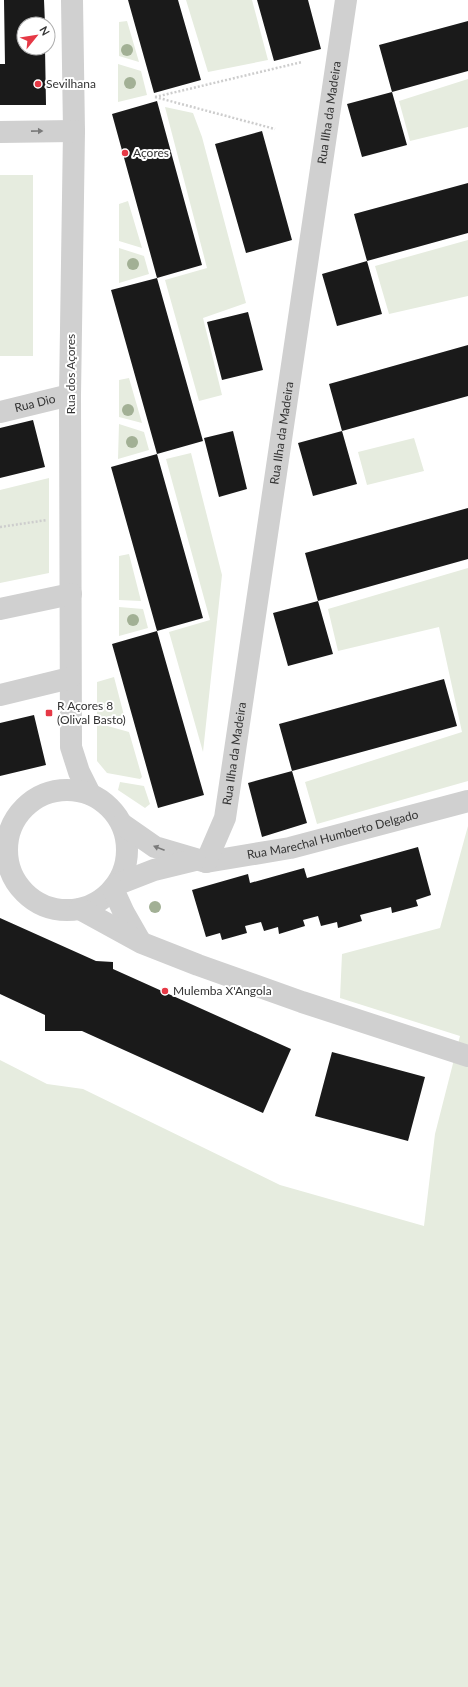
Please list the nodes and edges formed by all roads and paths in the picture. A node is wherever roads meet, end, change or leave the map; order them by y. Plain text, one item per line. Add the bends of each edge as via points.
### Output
1 (72, 0) edge
2 (346, 0) edge
3 (302, 62) dead end
4 (275, 129) dead end
5 (74, 131) junction
6 (0, 132) edge
7 (70, 395) junction
8 (0, 412) edge
9 (71, 516) junction
10 (0, 527) edge
11 (71, 594) junction
12 (0, 610) edge
13 (70, 678) junction
14 (0, 695) edge
15 (71, 747) junction
16 (55, 791) junction
17 (90, 794) junction
18 (468, 801) edge
19 (122, 824) junction
20 (3, 840) edge
21 (201, 861) junction
22 (115, 887) junction
23 (80, 909) junction
24 (142, 943) junction
25 (468, 1056) edge

1 - 5 street, Rua dos Açores
2 - 21 street, Rua Ilha da Madeira via 226,818
3 - 4 path via 155,97
6 -> 5 street
5 - 7 street, Rua dos Açores
7 - 8 street, Rua Dio
7 - 9 street, Rua dos Açores
9 - 10 path
9 - 11 street, Rua dos Açores
11 - 12 street
11 - 13 street, Rua dos Açores
13 - 14 street
13 - 15 street, Rua dos Açores
15 - 16 street, Rua dos Açores
15 - 17 street, Rua dos Açores
16 - 17 street via 72,790
16 - 20 street via 38,797 24,808
17 - 19 street via 105,803
18 - 21 street, Rua Marechal Humberto Delgado via 290,848
21 -> 19 street, Rua Marechal Humberto Delgado via 155,847
19 - 22 street via 128,850 126,864
20 - 23 street via 13,877 25,893 41,904 60,910
21 - 22 street, Rua Marechal Humberto Delgado via 154,870
22 - 23 street via 98,902
22 - 24 street via 124,913
23 - 24 street
24 - 25 street via 315,1006

